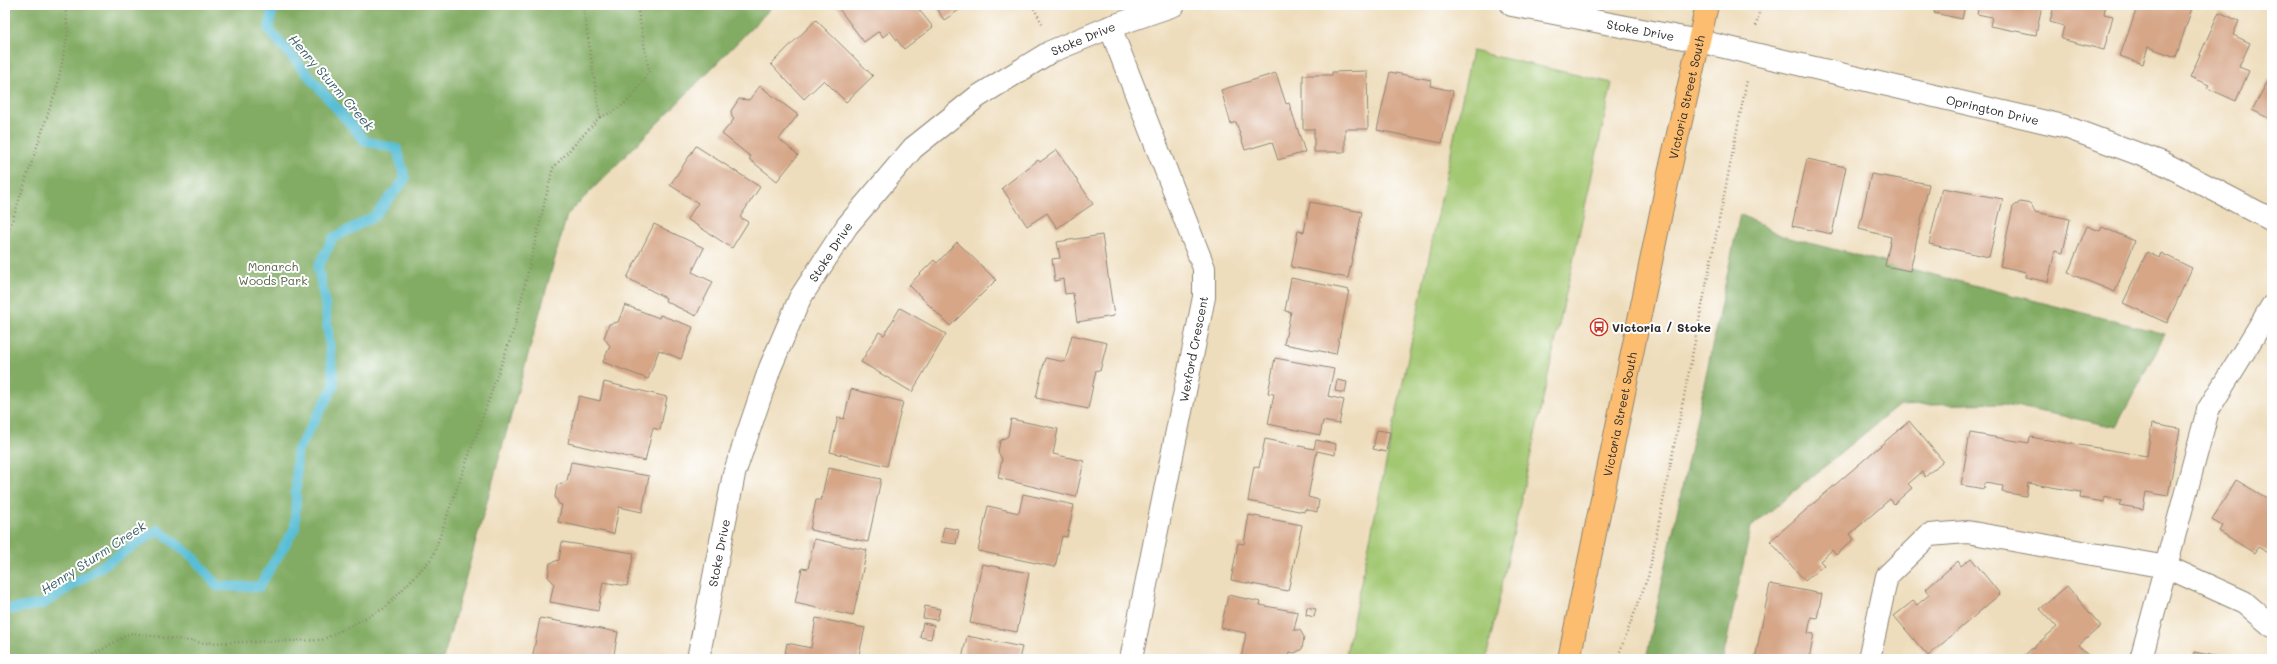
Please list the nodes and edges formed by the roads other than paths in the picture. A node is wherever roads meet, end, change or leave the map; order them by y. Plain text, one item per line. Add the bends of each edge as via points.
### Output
1 (1174, 5) edge
2 (1512, 5) edge
3 (1707, 5) edge
4 (1110, 27) junction
5 (1699, 41) junction
6 (2272, 220) edge
7 (2272, 306) edge
8 (2168, 567) junction
9 (2272, 626) edge
10 (698, 659) edge
11 (1131, 659) edge
12 (1569, 659) edge
13 (1869, 659) edge
14 (2141, 659) edge

1 - 4 street, Stoke Drive
2 - 5 street, Stoke Drive
3 - 5 main road, Victoria Street South
4 - 10 street, Stoke Drive via 1050,52 977,97 914,148 847,226 800,298 770,368 734,474
4 - 11 street, Wexford Crescent via 1204,268 1204,297
5 - 6 street, Oprington Drive via 2063,126 2164,163
5 - 12 main road, Victoria Street South
7 - 8 street via 2208,410
8 - 9 street via 2244,602
8 - 13 street via 1967,532 1929,535 1887,576
8 - 14 street

